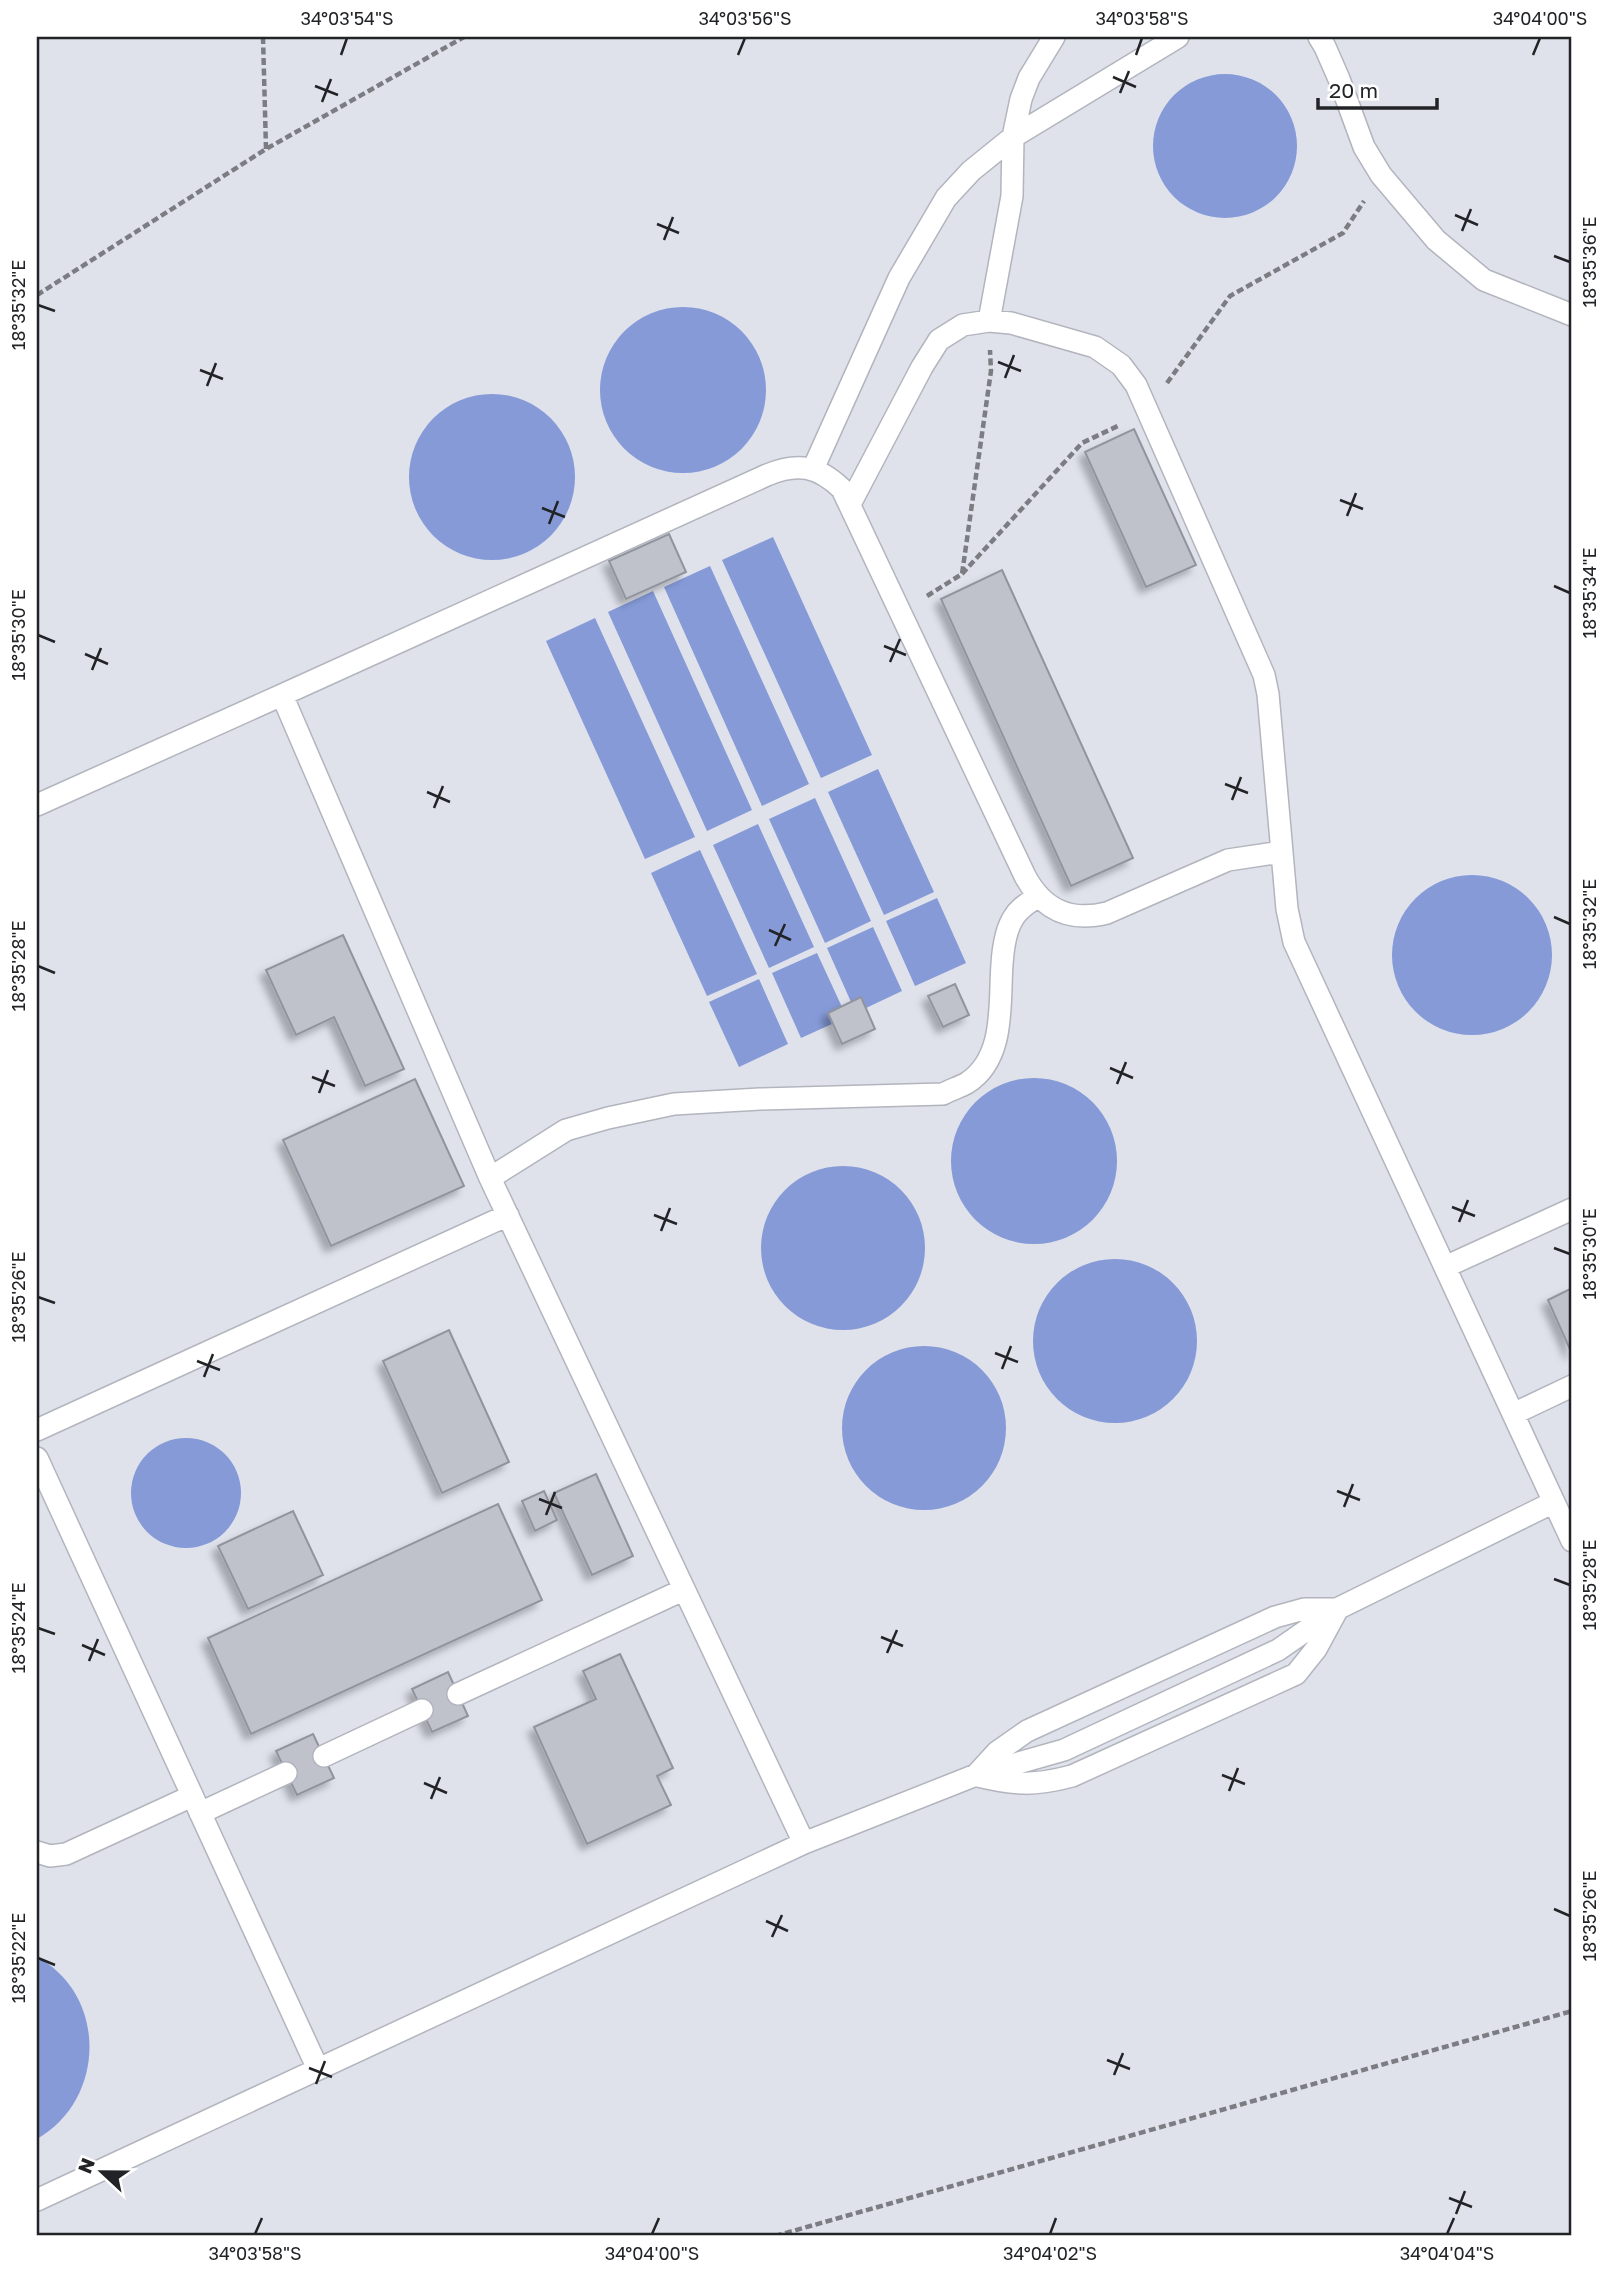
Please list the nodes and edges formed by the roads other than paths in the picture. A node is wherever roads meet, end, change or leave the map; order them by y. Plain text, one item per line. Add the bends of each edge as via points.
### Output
1 (1055, 37) edge
2 (1178, 37) edge
3 (1319, 37) edge
4 (1013, 136) junction
5 (1572, 314) edge
6 (989, 321) junction
7 (813, 469) junction
8 (850, 504) junction
9 (282, 695) junction
10 (37, 805) edge
11 (1282, 852) junction
12 (1038, 896) junction
13 (490, 1178) junction
14 (1572, 1209) edge
15 (508, 1215) junction
16 (1445, 1267) junction
17 (1572, 1386) edge
18 (1513, 1414) junction
19 (37, 1430) edge
20 (37, 1458) edge
21 (44, 1490) edge
22 (1554, 1503) junction
23 (1572, 1541) edge
24 (683, 1590) junction
25 (1337, 1609) junction
26 (458, 1694) dead end
27 (422, 1710) dead end
28 (324, 1756) dead end
29 (286, 1773) dead end
30 (976, 1775) junction
31 (196, 1805) junction
32 (804, 1843) junction
33 (37, 1852) edge
34 (318, 2069) junction
35 (37, 2200) edge

1 - 4 lane via 1029,78
2 - 4 lane
3 - 5 lane via 1364,147 1381,175 1436,240 1484,280
4 - 6 lane via 1012,196
4 - 7 lane via 946,198 900,278
6 - 8 lane via 963,325 939,340
6 - 11 lane via 1095,347 1121,365 1136,385 1264,675
7 - 8 lane via 842,489
7 - 9 lane via 774,472
8 - 12 lane
9 - 10 lane
9 - 13 lane
11 - 12 lane via 1228,860 1091,916 1060,912
11 - 16 lane via 1294,942
12 - 13 lane via 1013,918 1007,932 998,1038 981,1071 968,1082 943,1094 660,1107 566,1130
13 - 15 lane
14 - 16 lane
15 - 19 lane
15 - 24 lane
16 - 18 lane
17 - 18 lane
18 - 22 lane
20 - 21 lane
21 - 31 lane
22 - 23 lane
22 - 25 lane
24 - 26 lane
24 - 32 lane
25 - 30 lane via 1278,1650 1064,1750
25 - 30 lane via 1304,1609 1275,1617 1064,1714 1011,1740
25 - 30 lane via 1296,1674 1072,1776 1044,1784
27 - 28 lane
29 - 31 lane
30 - 32 lane
31 - 33 lane via 66,1854
31 - 34 lane
32 - 34 lane
34 - 35 lane

